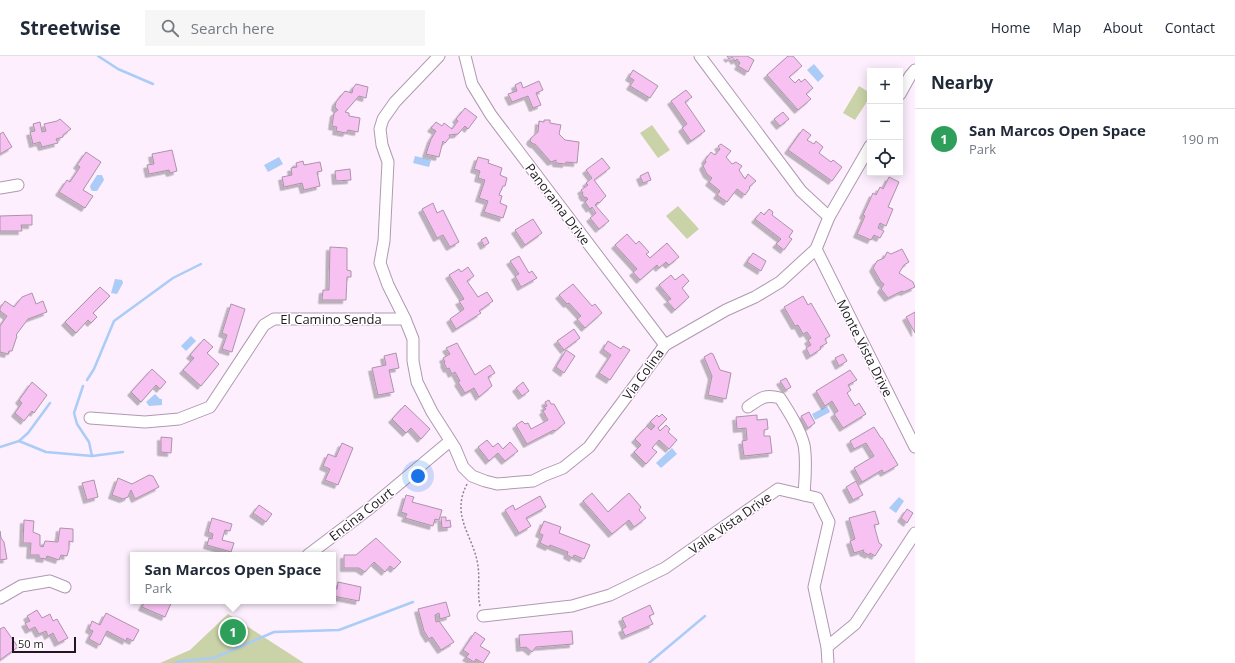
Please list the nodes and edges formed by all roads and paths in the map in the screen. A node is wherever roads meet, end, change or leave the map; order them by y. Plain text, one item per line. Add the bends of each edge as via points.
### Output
1 (439, 56) edge
2 (465, 56) edge
3 (700, 56) edge
4 (915, 70) edge
5 (903, 89) edge
6 (867, 151) edge
7 (18, 185) dead end
8 (0, 188) edge
9 (829, 217) junction
10 (816, 249) junction
11 (405, 319) junction
12 (665, 344) junction
13 (748, 407) dead end
14 (90, 418) dead end
15 (450, 441) junction
16 (915, 447) edge
17 (472, 476) junction
18 (804, 495) junction
19 (915, 533) edge
20 (312, 552) edge
21 (65, 587) dead end
22 (0, 598) edge
23 (483, 616) joint
24 (827, 647) junction
25 (828, 663) edge

1 - 11 street via 395,102 382,119 380,129 388,162 384,241 380,263
2 - 12 street, Panorama Drive via 472,84 491,115
3 - 9 street via 800,192
4 - 5 street
6 - 9 street, Via Colina
7 - 8 street
9 - 10 street, Via Colina
10 - 12 street, Via Colina via 780,282
10 - 16 street, Monte Vista Drive
11 - 14 street, El Camino Senda via 274,319 264,325 210,408 179,419 145,422
11 - 15 street via 413,339 413,361 417,382
12 - 17 street, Via Colina via 589,447 563,468 533,481 497,484
13 - 18 street via 762,397 780,398 804,444
15 - 17 street via 463,467
15 - 20 street, Encina Court via 370,508
17 - 23 path via 460,500 464,527 478,566 478,600
18 - 23 street, Valle Vista Drive via 778,489 665,568 610,595 572,606
18 - 24 street, Valle Vista Drive via 817,498 829,522 814,587
19 - 24 street via 855,624
21 - 22 street via 50,581 21,586
24 - 25 street, Valle Vista Drive

